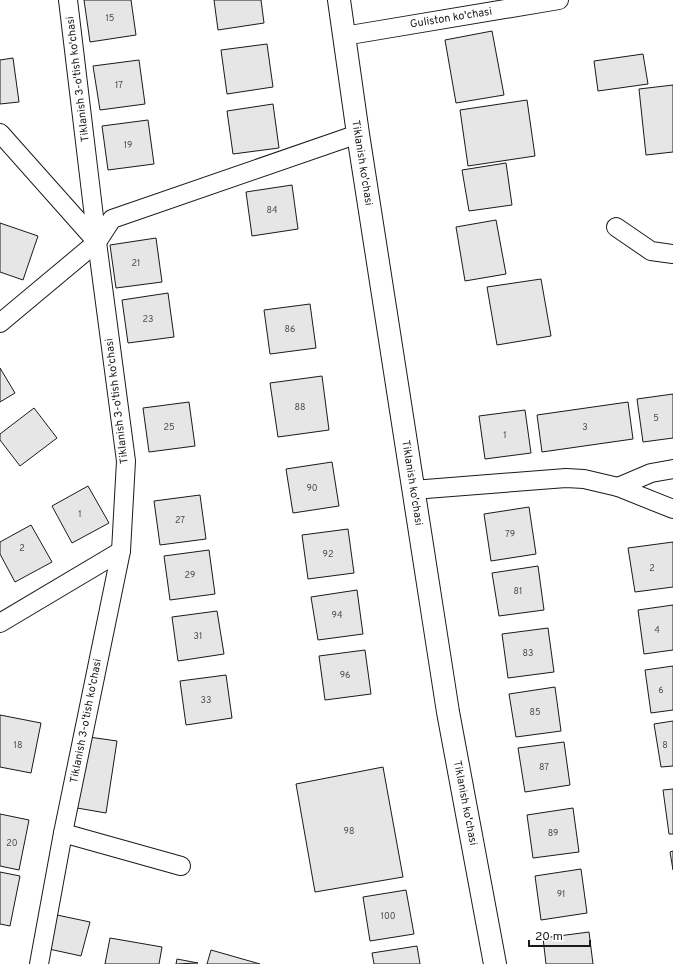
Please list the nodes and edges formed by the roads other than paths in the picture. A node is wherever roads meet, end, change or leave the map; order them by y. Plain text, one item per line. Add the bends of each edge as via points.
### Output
1 (68, 0) edge
2 (339, 0) edge
3 (559, 0) edge
4 (344, 36) junction
5 (0, 133) edge
6 (358, 134) junction
7 (616, 227) dead end
8 (97, 242) junction
9 (673, 254) edge
10 (0, 323) edge
11 (673, 469) edge
12 (618, 486) junction
13 (413, 490) junction
14 (673, 509) edge
15 (120, 551) junction
16 (0, 622) edge
17 (63, 833) junction
18 (181, 866) dead end
19 (39, 964) edge
20 (495, 964) edge

1 - 8 street, Tiklanish 3-o'tish ko'chasi
2 - 4 street, Tiklanish ko'chasi
3 - 4 street, Guliston ko'chasi
4 - 6 street, Tiklanish ko'chasi
5 - 8 street
6 - 8 street via 112,219
6 - 13 street, Tiklanish ko'chasi
7 - 9 street via 651,252
8 - 10 street
8 - 15 street, Tiklanish 3-o'tish ko'chasi via 126,462
11 - 12 street via 651,473
12 - 13 street via 566,478
12 - 14 street
13 - 20 street, Tiklanish ko'chasi via 448,712
15 - 16 street
15 - 17 street, Tiklanish 3-o'tish ko'chasi
17 - 18 street
17 - 19 street, Tiklanish 3-o'tish ko'chasi

